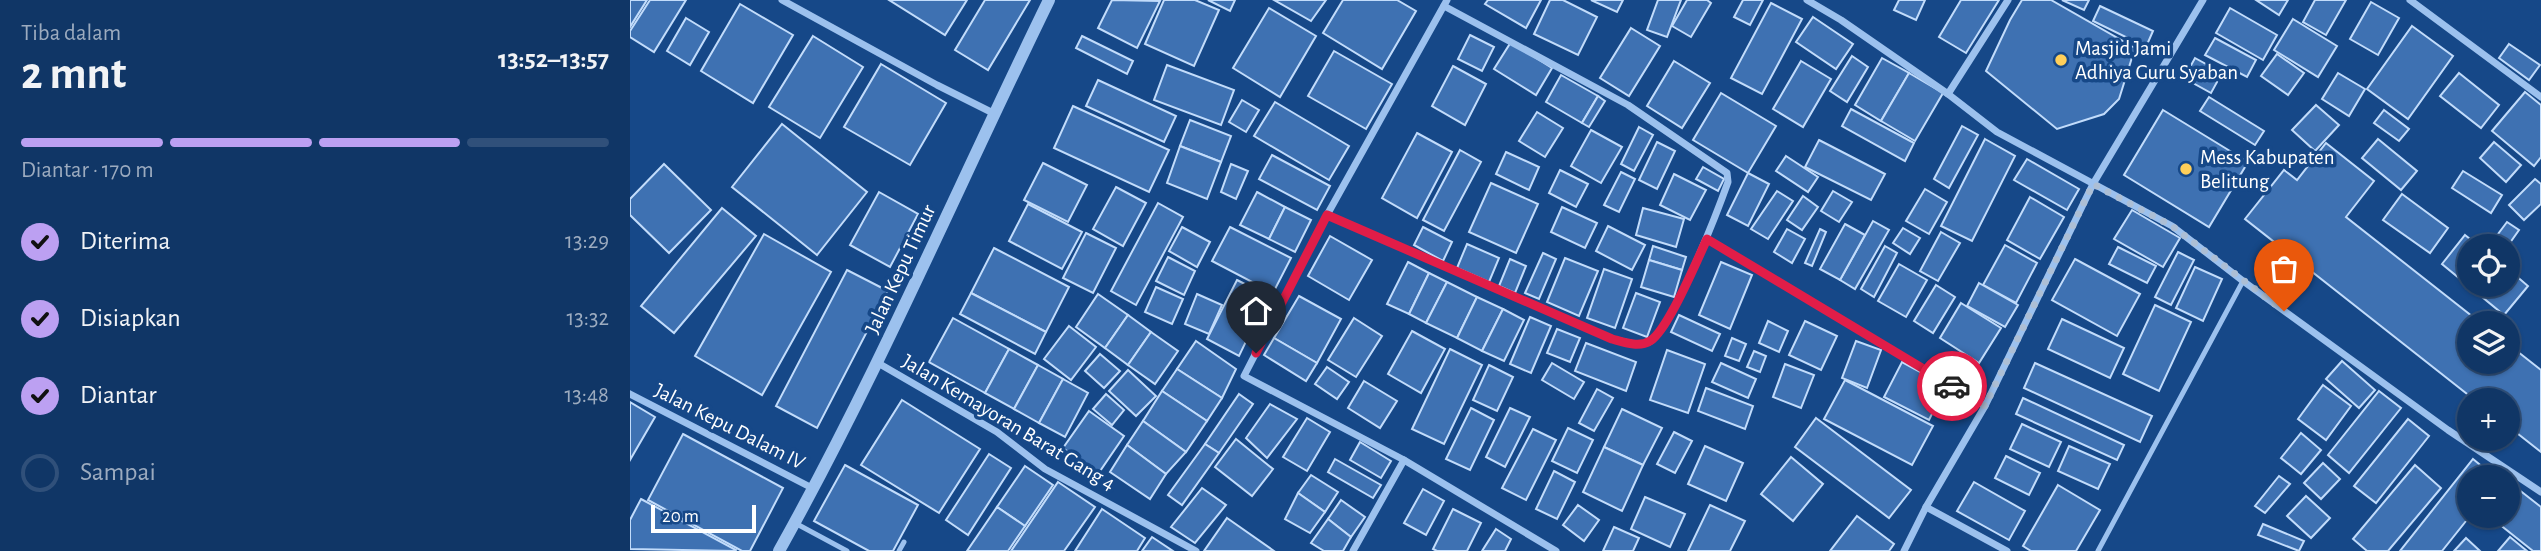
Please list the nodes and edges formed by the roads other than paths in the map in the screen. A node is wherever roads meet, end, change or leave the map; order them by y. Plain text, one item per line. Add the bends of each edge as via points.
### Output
1 (782, 0) edge
2 (1049, 0) edge
3 (1807, 0) edge
4 (2008, 0) edge
5 (2203, 0) edge
6 (2410, 0) edge
7 (1445, 3) edge
8 (1948, 94) junction
9 (2541, 97) edge
10 (993, 113) junction
11 (2093, 184) junction
12 (1327, 215) junction
13 (1707, 239) junction
14 (2243, 281) junction
15 (878, 363) junction
16 (630, 394) edge
17 (1985, 406) junction
18 (1404, 460) junction
19 (814, 489) junction
20 (2541, 492) edge
21 (1926, 507) junction
22 (794, 523) junction
23 (904, 542) dead end
24 (779, 551) edge
25 (847, 551) edge
26 (899, 551) edge
27 (1196, 551) edge
28 (1353, 551) edge
29 (1556, 551) edge
30 (1904, 551) edge
31 (2007, 551) edge
32 (2098, 551) edge

1 - 10 street
2 - 10 street, Jalan Kepu Timur
3 - 8 street
4 - 8 street
5 - 11 street
6 - 9 street
7 - 12 street
7 - 13 street via 1628,105 1727,173 1728,182
8 - 11 street via 1997,132
10 - 15 street, Jalan Kepu Timur
11 - 14 street via 2172,226
11 - 17 street
12 - 13 street via 1612,339 1637,344 1649,342 1658,333
12 - 18 street via 1244,376
13 - 17 street
14 - 20 street
14 - 32 lane
15 - 19 street, Jalan Kepu Timur
15 - 27 street, Jalan Kemayoran Barat Gang 4 via 997,432 1045,470
16 - 19 street, Jalan Kepu Dalam IV
17 - 21 street
18 - 28 street
18 - 29 street
19 - 22 street, Jalan Kepu Timur
21 - 30 street
21 - 31 street
22 - 24 street, Jalan Kepu Timur
22 - 25 lane
23 - 26 lane

